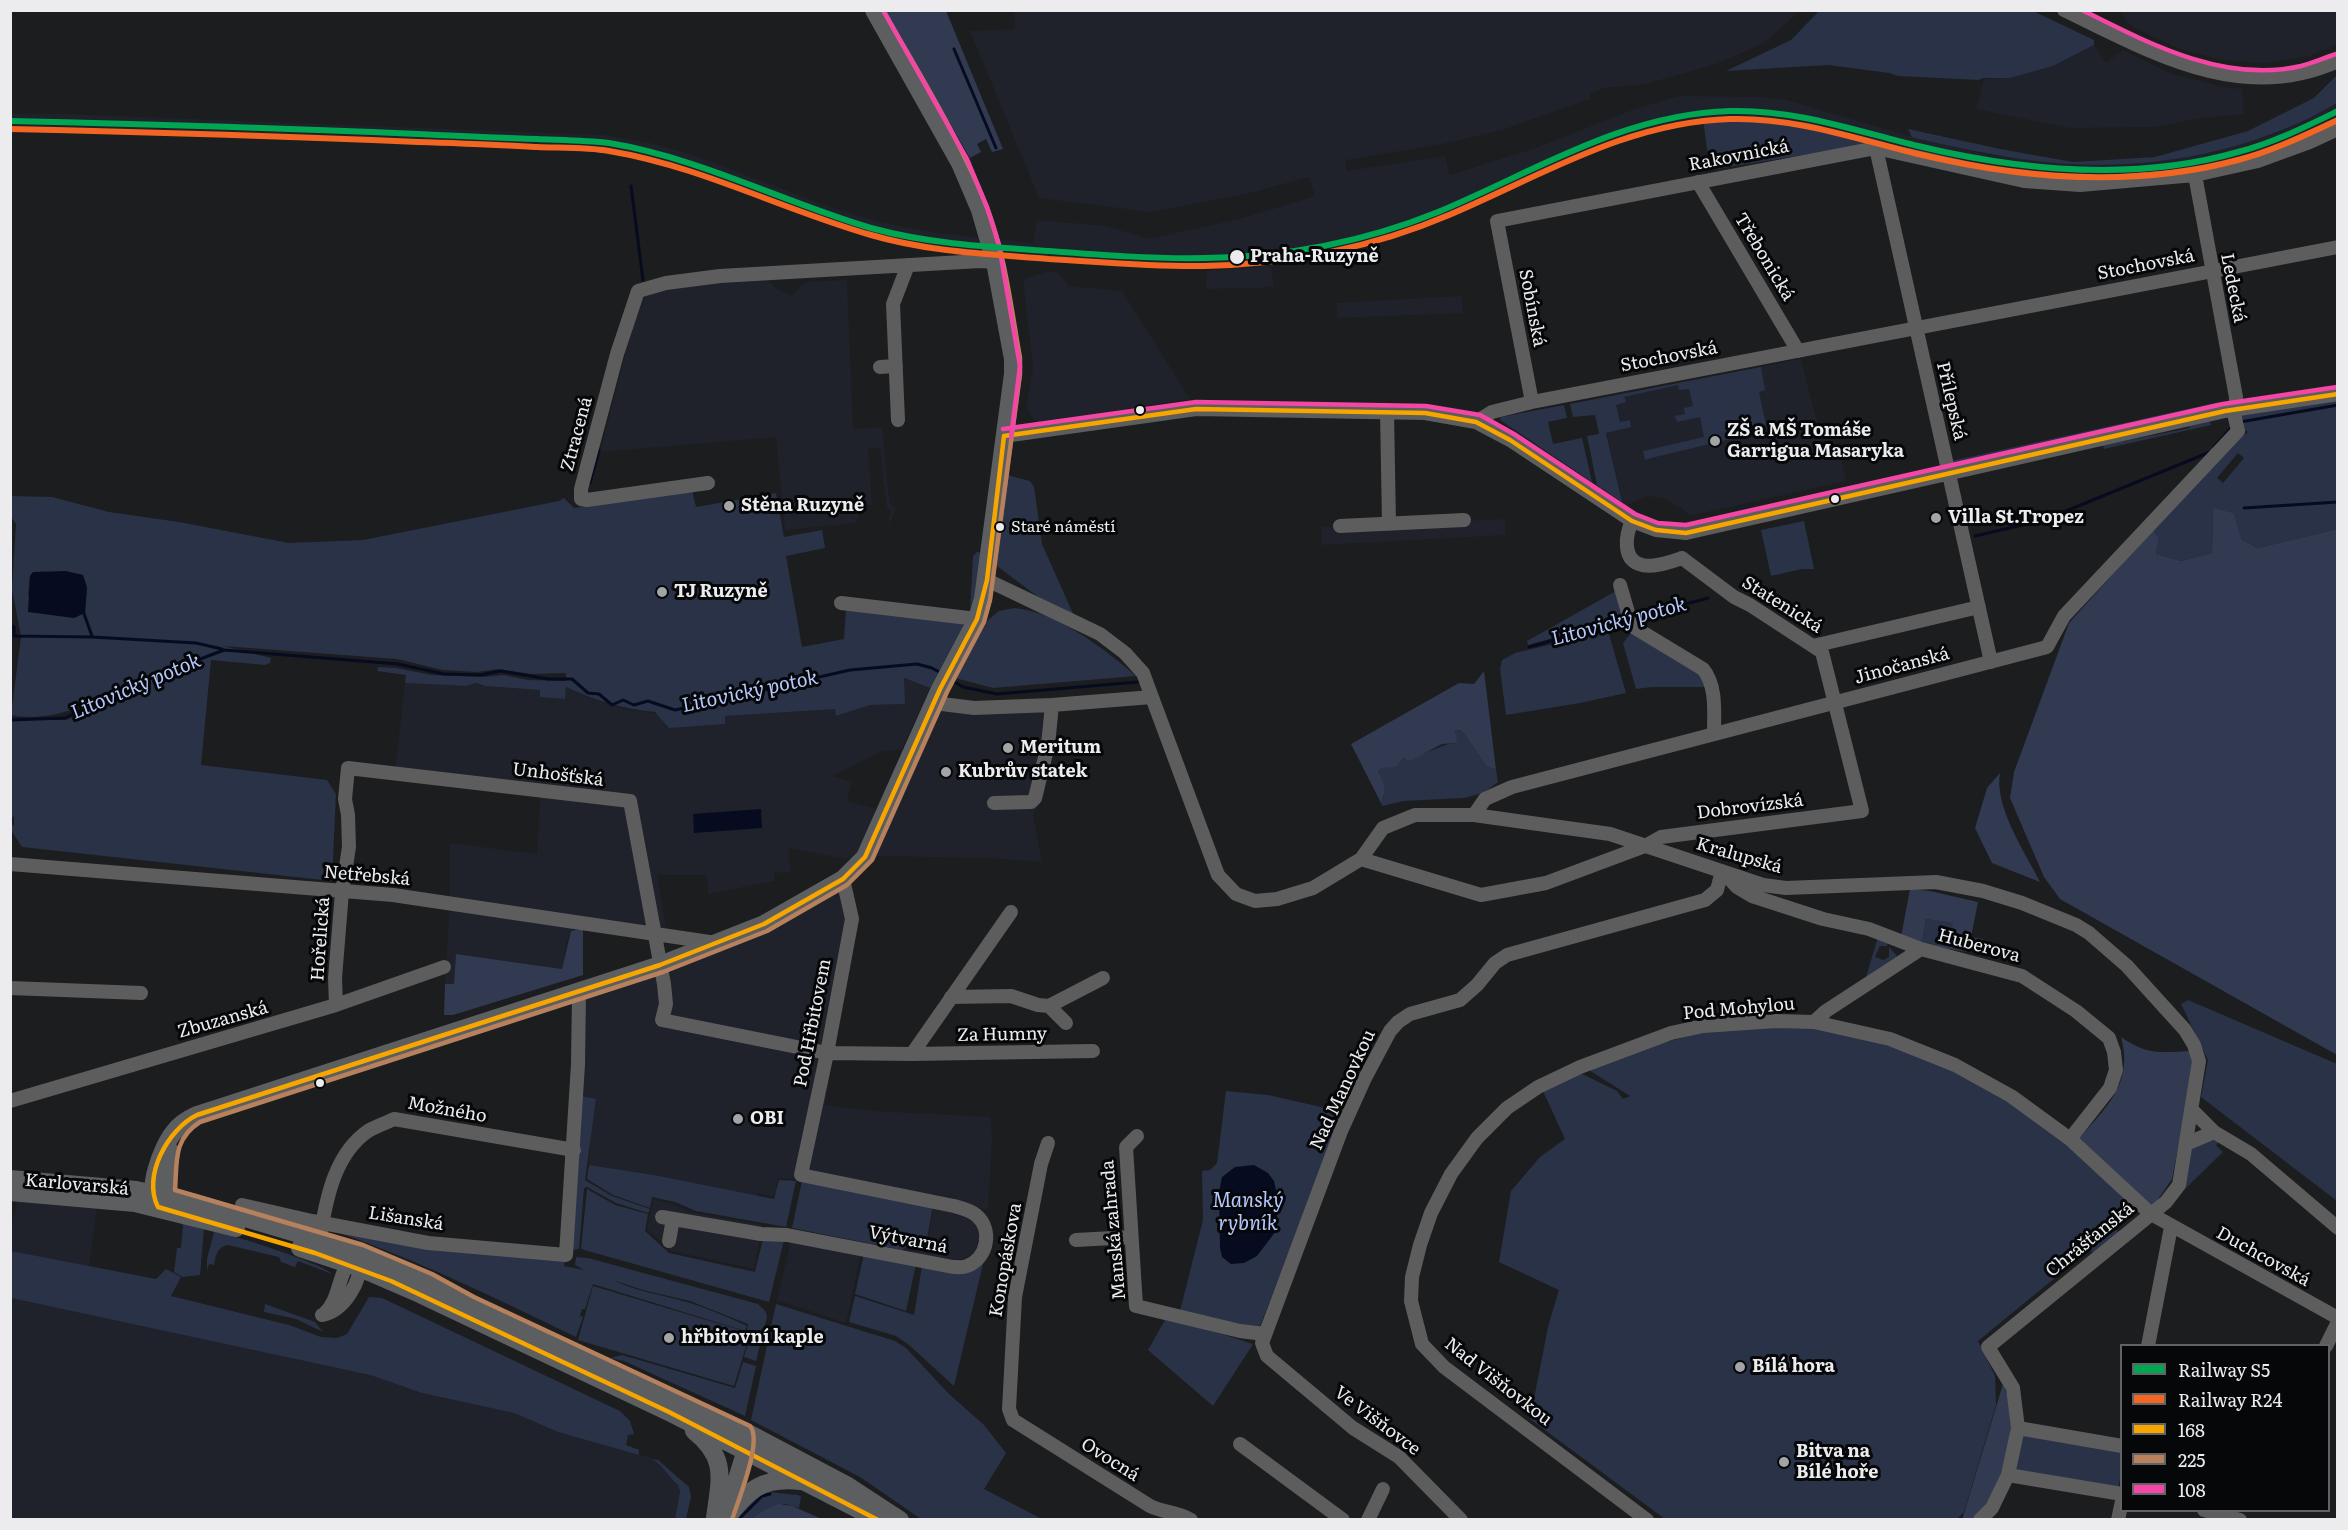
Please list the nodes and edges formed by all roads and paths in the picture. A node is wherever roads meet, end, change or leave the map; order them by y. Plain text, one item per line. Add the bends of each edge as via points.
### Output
1 (874, 10) edge
2 (2064, 10) edge
3 (2337, 61) edge
4 (2337, 129) edge
5 (1876, 148) junction
6 (2195, 175) junction
7 (1698, 182) junction
8 (1497, 221) joint
9 (2337, 247) edge
10 (995, 262) junction
11 (908, 265) junction
12 (2211, 271) junction
13 (1916, 328) junction
14 (1798, 351) junction
15 (896, 366) junction
16 (879, 367) dead end
17 (2337, 394) edge
18 (1532, 402) junction
19 (1386, 411) junction
20 (2236, 418) junction
21 (898, 420) dead end
22 (1476, 422) junction
23 (1005, 436) junction
24 (1949, 474) junction
25 (708, 483) dead end
26 (1464, 520) dead end
27 (1632, 521) junction
28 (1389, 524) junction
29 (1340, 526) dead end
30 (1686, 533) junction
31 (1682, 558) junction
32 (987, 580) junction
33 (1620, 585) dead end
34 (841, 603) dead end
35 (1979, 607) junction
36 (976, 619) junction
37 (1813, 646) junction
38 (1991, 662) junction
39 (937, 696) junction
40 (1152, 697) junction
41 (1834, 702) junction
42 (1052, 705) junction
43 (1714, 734) junction
44 (348, 768) joint
45 (994, 803) dead end
46 (1862, 811) joint
47 (1474, 815) junction
48 (1645, 846) junction
49 (1361, 859) junction
50 (10, 864) edge
51 (1722, 871) junction
52 (843, 879) junction
53 (342, 892) junction
54 (1011, 912) dead end
55 (654, 933) junction
56 (718, 943) junction
57 (1921, 950) junction
58 (660, 965) junction
59 (444, 967) dead end
60 (1103, 978) dead end
61 (10, 988) edge
62 (579, 992) junction
63 (141, 993) dead end
64 (951, 998) junction
65 (336, 1005) junction
66 (1049, 1006) junction
67 (1814, 1022) junction
68 (1066, 1023) dead end
69 (1093, 1051) dead end
70 (827, 1053) junction
71 (912, 1054) junction
72 (1566, 1073) joint
73 (10, 1101) edge
74 (2191, 1109) junction
75 (2214, 1132) junction
76 (1137, 1136) dead end
77 (2070, 1139) junction
78 (1048, 1143) dead end
79 (2186, 1144) junction
80 (574, 1150) junction
81 (801, 1175) joint
82 (10, 1179) edge
83 (10, 1192) edge
84 (159, 1199) junction
85 (242, 1205) dead end
86 (2151, 1214) junction
87 (2171, 1227) junction
88 (2337, 1228) edge
89 (321, 1232) junction
90 (1131, 1237) junction
91 (1076, 1240) dead end
92 (669, 1241) dead end
93 (355, 1261) junction
94 (2337, 1320) edge
95 (1264, 1334) junction
96 (2148, 1344) edge
97 (2327, 1344) edge
98 (1267, 1356) joint
99 (669, 1412) junction
100 (1013, 1420) joint
101 (2018, 1428) junction
102 (743, 1442) junction
103 (1240, 1444) dead end
104 (2120, 1446) edge
105 (2008, 1475) junction
106 (809, 1483) junction
107 (1383, 1489) dead end
108 (2120, 1494) edge
109 (2214, 1512) edge
110 (2239, 1517) edge
111 (720, 1519) edge
112 (879, 1520) edge
113 (900, 1520) edge
114 (1191, 1520) edge
115 (1343, 1520) edge
116 (1368, 1520) edge
117 (1461, 1520) edge
118 (1647, 1520) edge
119 (1980, 1520) edge

1 - 10 main road via 960,163 980,210
2 - 3 street via 2178,63 2241,78 2299,74
4 - 6 street, Rakovnická via 2258,161
5 - 6 street, Rakovnická via 2024,181 2080,185
5 - 7 street, Rakovnická
5 - 13 street, Přílepská
6 - 12 street, Ledecká
7 - 8 street, Rakovnická
7 - 14 street, Třebonická
8 - 18 street, Sobínská
9 - 12 street, Stochovská
10 - 11 street
10 - 23 main road via 1013,367
11 - 15 street via 893,304
11 - 25 street, Ztracená via 720,276 638,291 617,354 581,499
12 - 13 street, Stochovská
12 - 20 street, Ledecká via 2236,397
13 - 14 street, Stochovská
13 - 24 street, Přílepská
14 - 18 street, Stochovská
15 - 16 street
15 - 21 street
17 - 20 street
18 - 22 street, Stochovská via 1492,412
19 - 22 street
19 - 23 street via 1196,409
19 - 28 street
20 - 24 street
20 - 38 street, Jinočanská via 2238,431 2064,616 2047,647
22 - 27 street via 1510,440
23 - 32 main road
24 - 30 street
24 - 35 street, Přílepská
26 - 28 street
27 - 30 street via 1656,530
27 - 31 street via 1626,544 1634,561 1653,565
28 - 29 street
30 - 31 street
31 - 37 street, Statenická via 1734,597
32 - 36 main road
32 - 40 street via 1100,634 1143,673
33 - 43 street via 1630,620 1703,669 1710,678
34 - 36 street
35 - 37 street
35 - 38 street, Přílepská
36 - 39 main road
37 - 41 street, Statenická via 1822,652
38 - 41 street, Jinočanská
39 - 42 street via 974,708
39 - 52 main road via 865,857
40 - 42 street
40 - 49 street, Kralupská via 1218,874 1236,894 1255,901 1277,899 1313,888
41 - 43 street, Jinočanská
41 - 46 street, Statenická
42 - 45 street via 1048,745 1035,798 1031,802
43 - 47 street, Jinočanská via 1512,787 1485,799
44 - 53 street, Hořelická via 345,799 349,847
44 - 55 street, Unhošťská via 630,801
46 - 48 street, Dobrovízská via 1661,837
47 - 48 street, Kralupská via 1610,834
47 - 49 street, Kralupská via 1415,815 1383,828
48 - 49 street, Dobrovízská via 1546,883 1481,895
48 - 51 street, Kralupská
50 - 53 street, Netřebská
51 - 57 street, Huberova via 1752,896 1869,929
51 - 74 street, Kralupská via 1786,888 1936,882 1983,891 2076,925 2127,966 2185,1030 2199,1060
51 - 95 street, Nad Manovkou via 1717,890 1705,900 1507,955 1460,1000 1410,1014 1398,1022 1350,1110
52 - 56 main road via 764,924
52 - 70 street, Pod Hřbitovem via 852,919
53 - 55 street, Netřebská via 393,895
53 - 65 street, Hořelická via 334,978
54 - 64 street, Za Humny
55 - 56 street, Netřebská
55 - 58 street
56 - 58 main road
57 - 67 street
57 - 77 street, Huberova via 2022,976 2109,1038 2116,1070 2110,1088
58 - 62 main road
58 - 70 street, Za Humny via 666,1005 662,1020
59 - 65 street, Zbuzanská
60 - 66 street
61 - 63 street
62 - 80 street
62 - 84 main road via 183,1122 164,1148 156,1173
64 - 66 street via 1011,996
64 - 71 street, Za Humny
65 - 73 street, Zbuzanská
66 - 68 street
67 - 72 street, Pod Mohylou via 1703,1026
67 - 77 street, Pod Mohylou via 1890,1040 1955,1065 2011,1096
69 - 71 street, Za Humny
70 - 71 street, Za Humny
70 - 81 street, Pod Hřbitovem
72 - 118 street, Nad Višňovkou via 1507,1108 1477,1138 1451,1174 1420,1245 1412,1277 1413,1317 1422,1344 1444,1367
74 - 75 street
74 - 79 street, Chrášťanská
75 - 79 street
75 - 88 street via 2251,1154
76 - 90 street, Manská zahrada via 1125,1147
77 - 86 street, Pod Mohylou
78 - 100 street, Konopáskova via 1015,1297 1009,1409
79 - 86 street, Chrášťanská via 2179,1185 2166,1203
80 - 89 street, Možného via 394,1119 368,1131 343,1160 334,1176
80 - 89 street, Lišanská via 566,1255
81 - 92 street, Výtvarná via 975,1213 983,1221 987,1244 979,1258 967,1266 953,1268 787,1235 667,1218
82 - 84 main road, Karlovarská via 99,1185
83 - 84 main road, Karlovarská
84 - 89 main road, Karlovarská
84 - 93 main road, Karlovarská via 227,1226
85 - 89 street, Lišanská
86 - 87 street, Duchcovská
86 - 101 street, Chrášťanská via 1988,1347 2013,1388
87 - 94 street, Duchcovská
87 - 96 street
89 - 93 main road, Karlovarská
90 - 91 street
90 - 95 street, Manská zahrada via 1136,1306
93 - 99 main road, Karlovarská
93 - 102 main road, Karlovarská via 429,1281
94 - 97 street
95 - 98 street, Nad Manovkou via 1262,1343
98 - 117 street, Ve Višňovce via 1353,1428 1399,1457
99 - 102 main road, Karlovarská
99 - 111 main road via 705,1440 718,1460
100 - 114 street, Ovocná via 1150,1506 1163,1512 1177,1512
101 - 104 street
101 - 105 street
102 - 106 main road, Karlovarská
102 - 111 main road
102 - 113 main road, Karlovarská via 848,1486
103 - 115 street
105 - 108 street
105 - 119 street via 1992,1508
106 - 111 main road via 784,1480 760,1485
106 - 112 main road, Karlovarská
107 - 116 street
109 - 110 street

